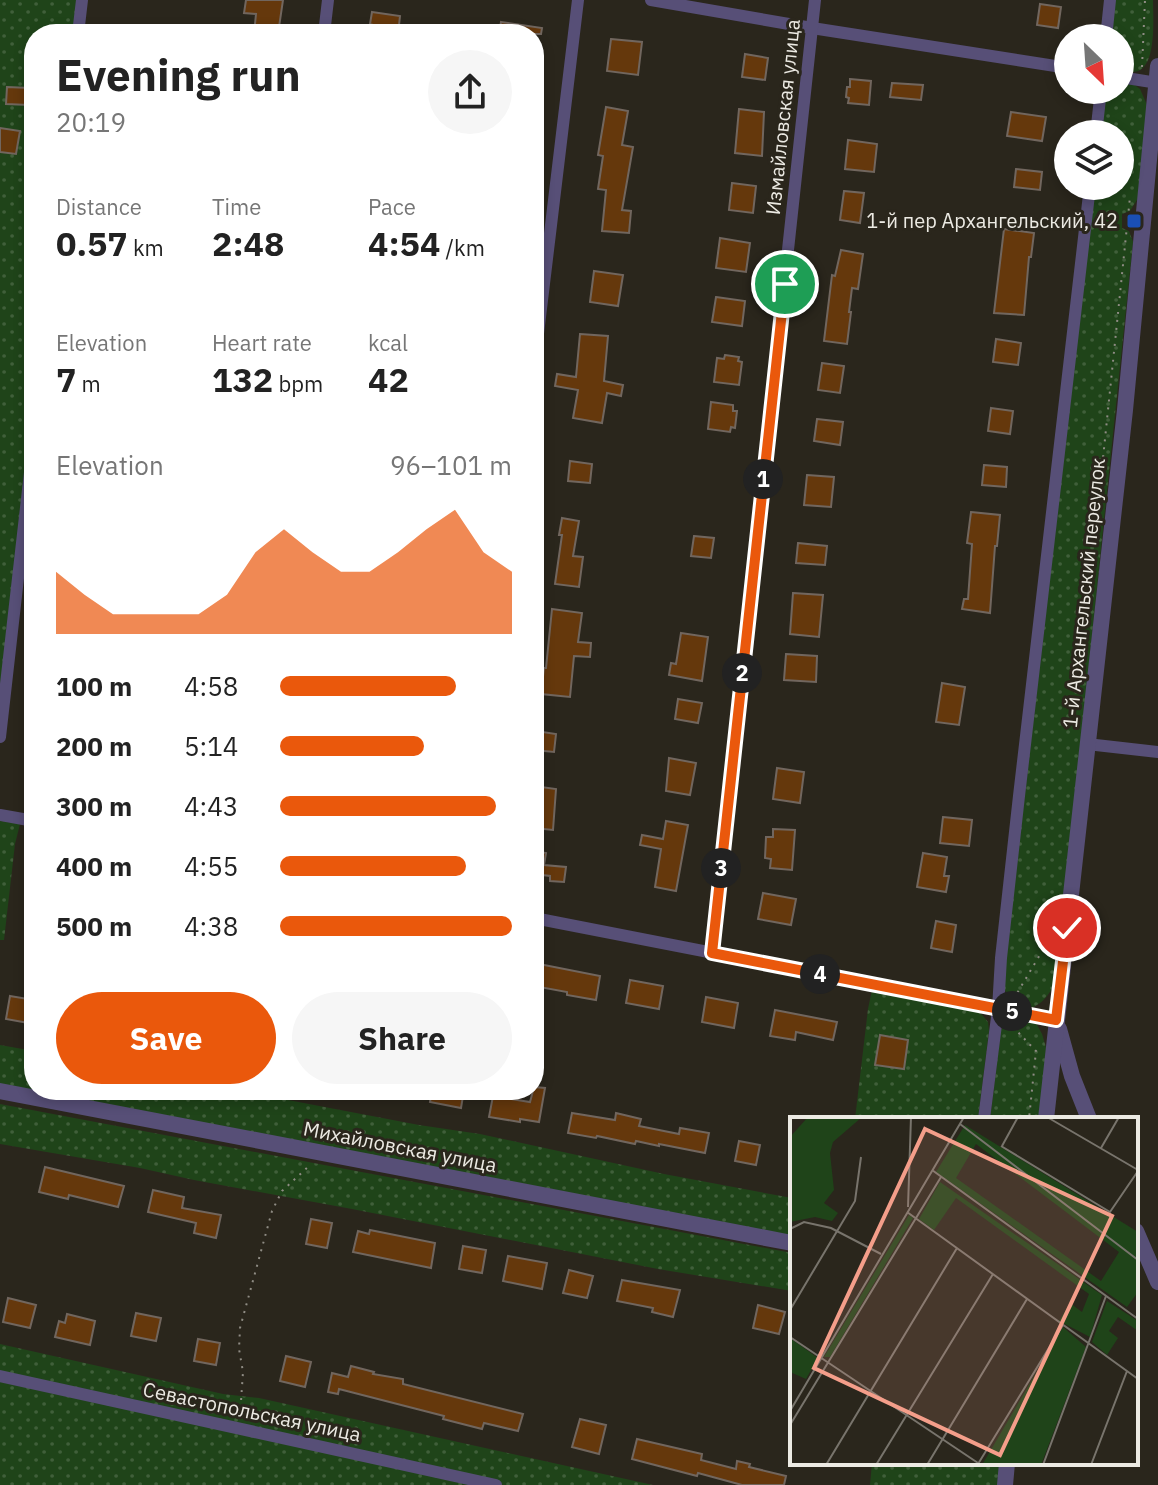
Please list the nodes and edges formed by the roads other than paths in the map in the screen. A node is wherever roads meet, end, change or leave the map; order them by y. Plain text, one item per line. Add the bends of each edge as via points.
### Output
1 (82, 0) edge
2 (328, 0) edge
3 (578, 0) edge
4 (651, 0) edge
5 (815, 0) edge
6 (1110, 0) edge
7 (79, 24) edge
8 (325, 24) edge
9 (1107, 24) edge
10 (812, 28) junction
11 (1054, 66) edge
12 (1158, 66) edge
13 (1134, 79) edge
14 (1158, 82) edge
15 (1088, 200) edge
16 (544, 284) edge
17 (24, 525) edge
18 (0, 737) edge
19 (1087, 744) junction
20 (1158, 752) edge
21 (0, 815) edge
22 (24, 819) edge
23 (544, 920) edge
24 (712, 953) junction
25 (998, 1009) junction
26 (1056, 1020) junction
27 (0, 1091) edge
28 (24, 1096) edge
29 (48, 1100) edge
30 (984, 1117) edge
31 (1046, 1117) edge
32 (1088, 1117) edge
33 (1138, 1236) edge
34 (790, 1243) edge
35 (1158, 1282) edge
36 (0, 1376) edge
37 (1007, 1465) edge
38 (496, 1485) edge
39 (1005, 1485) edge

1 - 7 street
2 - 8 street
3 - 16 street
4 - 10 street
5 - 10 street, Измайловская улица
6 - 9 street
10 - 11 street
10 - 24 street, Измайловская улица
12 - 14 street, 1-й Архангельский переулок
13 - 14 street
14 - 19 street, 1-й Архангельский переулок
15 - 25 street
17 - 18 street
19 - 20 street
19 - 26 street, 1-й Архангельский переулок
21 - 22 street
23 - 24 street
24 - 25 street
25 - 26 street
25 - 30 street
26 - 31 street
26 - 32 street, 1-й Архангельский переулок
27 - 28 street, Михайловская улица
29 - 34 street, Михайловская улица
33 - 35 street
36 - 38 street, Севастопольская улица
37 - 39 street

